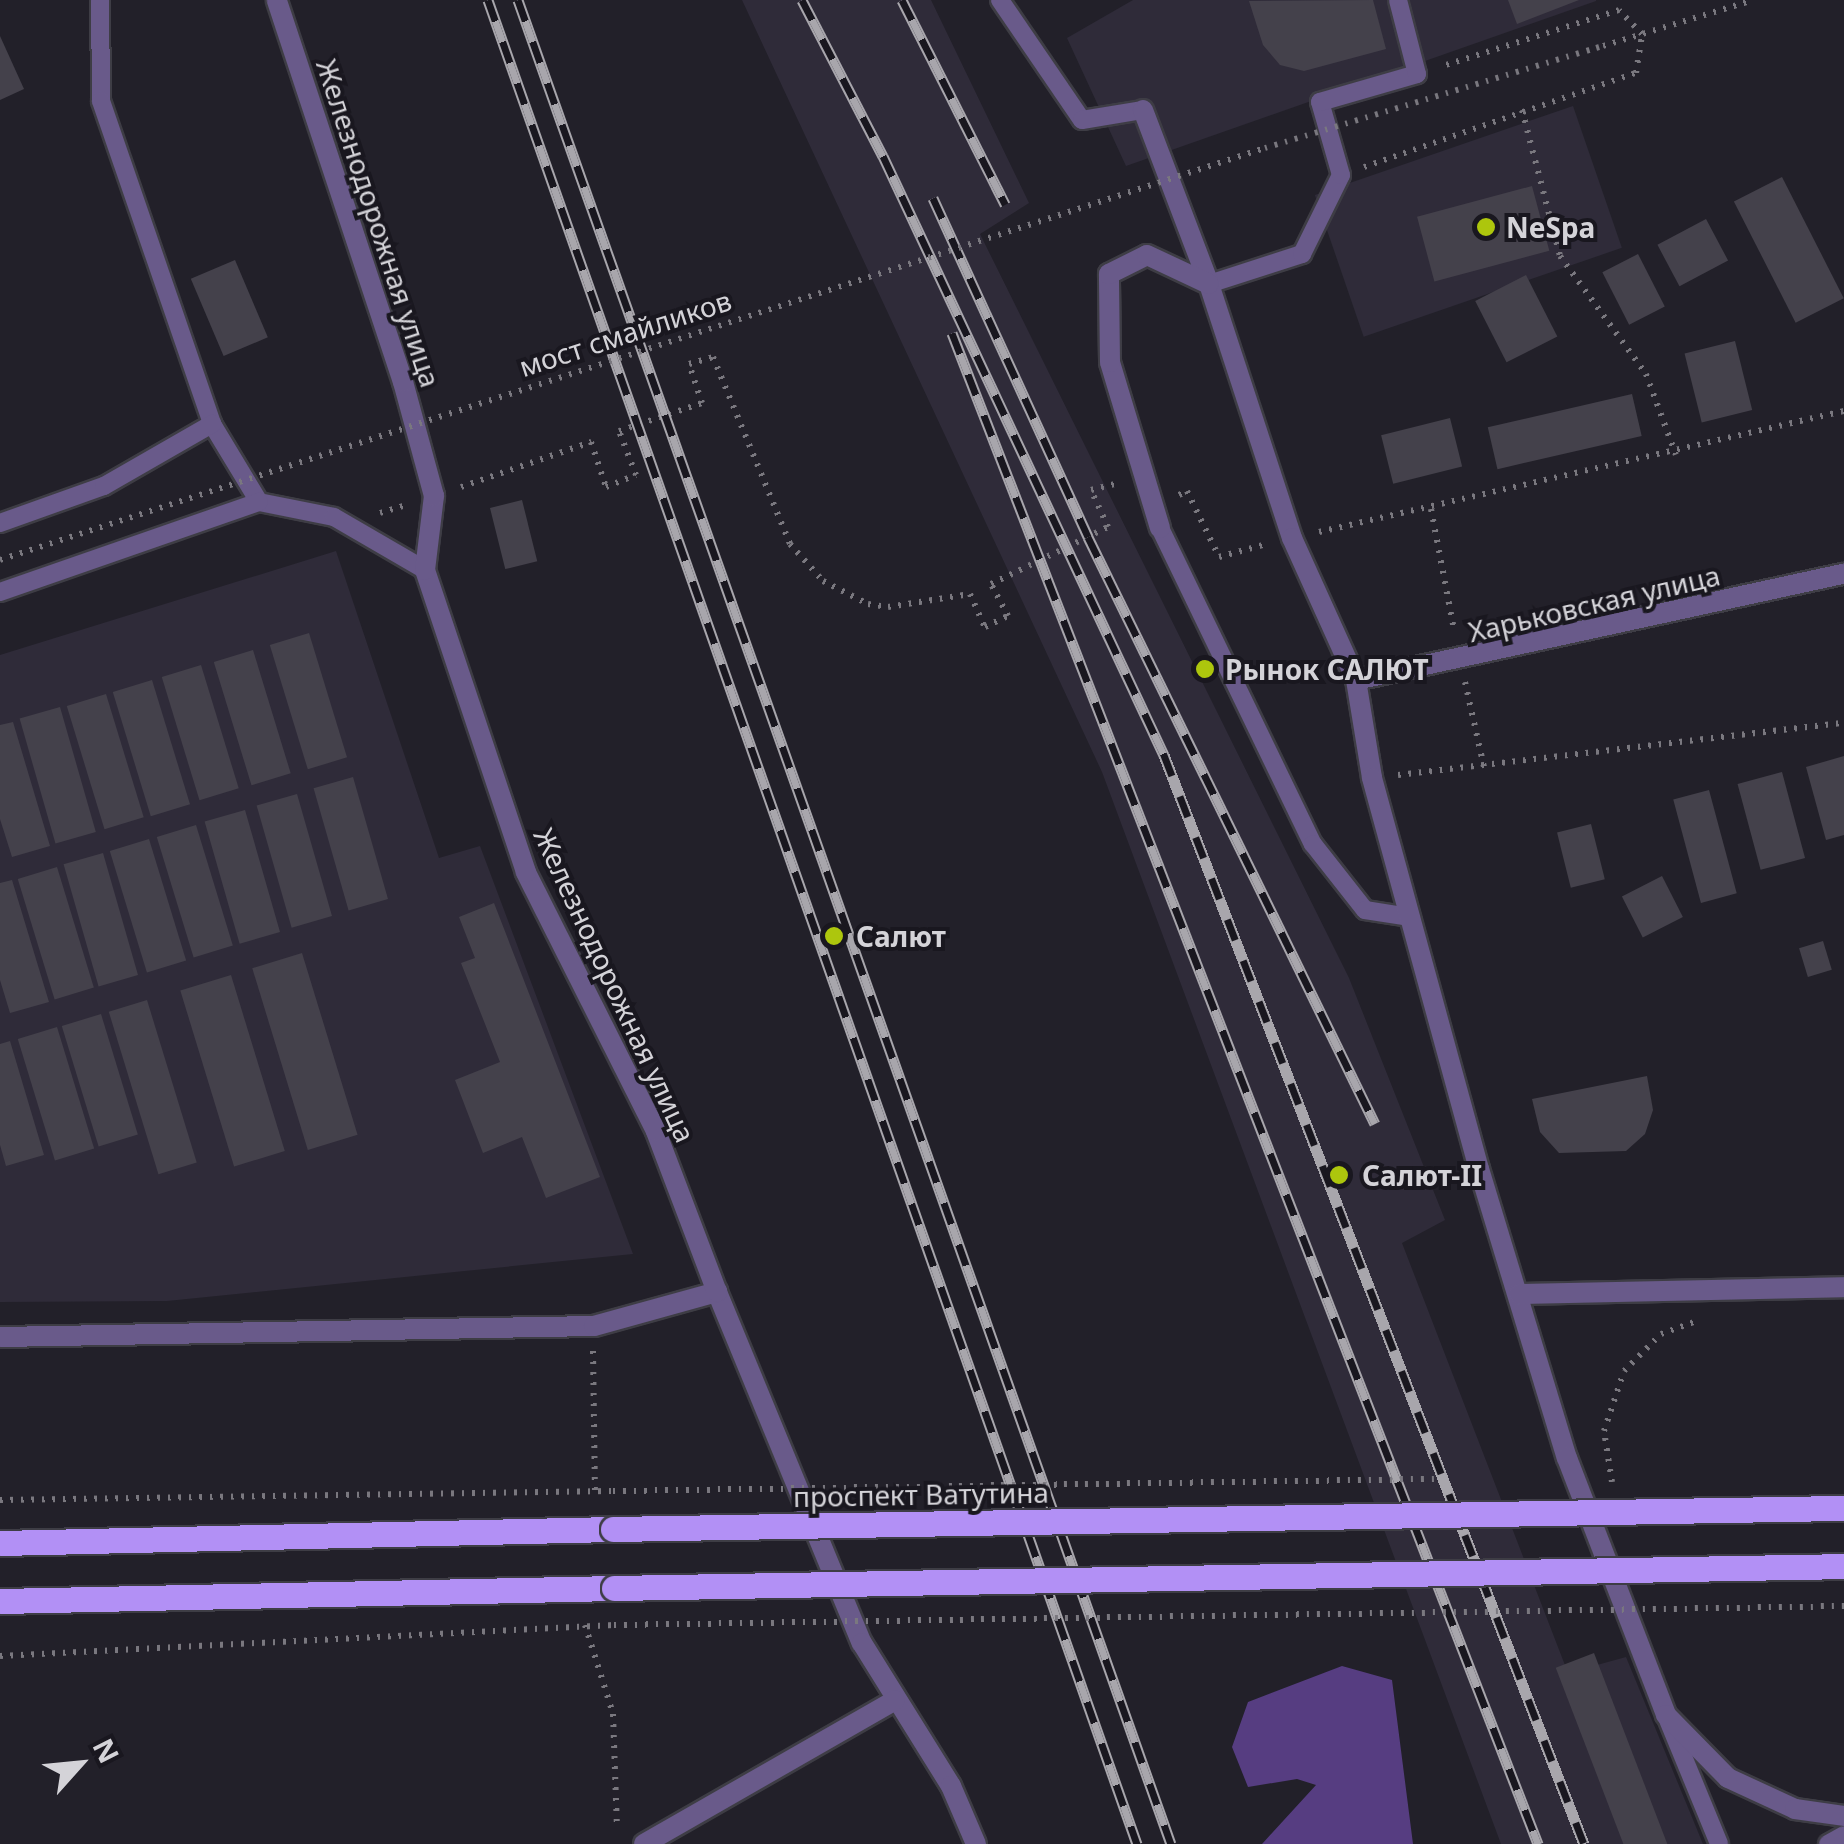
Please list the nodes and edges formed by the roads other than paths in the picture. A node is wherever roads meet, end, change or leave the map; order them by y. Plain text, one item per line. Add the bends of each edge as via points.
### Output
1 (100, 0) edge
2 (277, 0) edge
3 (1000, 0) edge
4 (1398, 0) edge
5 (1143, 110) joint
6 (1209, 284) junction
7 (212, 424) junction
8 (259, 502) junction
9 (0, 523) edge
10 (1160, 528) joint
11 (425, 570) junction
12 (1844, 574) edge
13 (0, 592) edge
14 (1356, 680) junction
15 (1410, 917) junction
16 (1844, 1287) edge
17 (717, 1292) junction
18 (1519, 1294) junction
19 (0, 1337) edge
20 (1844, 1508) edge
21 (0, 1543) edge
22 (1844, 1566) edge
23 (0, 1602) edge
24 (895, 1700) junction
25 (1666, 1714) junction
26 (1844, 1816) edge
27 (1844, 1835) edge
28 (644, 1844) edge
29 (976, 1844) edge
30 (1719, 1844) edge
31 (1828, 1844) edge

1 - 7 lane via 101,102
2 - 11 street, Железнодорожная улица via 434,496
3 - 5 lane via 1082,120
4 - 6 lane via 1417,74 1320,102 1340,175 1302,254
5 - 6 street
6 - 10 street via 1147,255 1109,274 1110,362
6 - 14 street via 1292,538
7 - 8 lane
7 - 9 lane via 104,486
8 - 11 lane via 334,517
8 - 13 lane
10 - 15 lane via 1313,844 1366,910
11 - 17 street, Железнодорожная улица via 526,872 656,1131
12 - 14 street, Харьковская улица
14 - 15 street via 1372,778
15 - 18 street
16 - 18 street
17 - 19 street via 594,1326
17 - 24 street, Железнодорожная улица via 862,1643
18 - 25 street via 1567,1458
20 - 21 main road, проспект Ватутина, bridge
22 - 23 main road, bridge
24 - 28 street
24 - 29 street, Железнодорожная улица via 951,1786
25 - 26 street via 1728,1778 1796,1809
25 - 30 lane
27 - 31 lane

